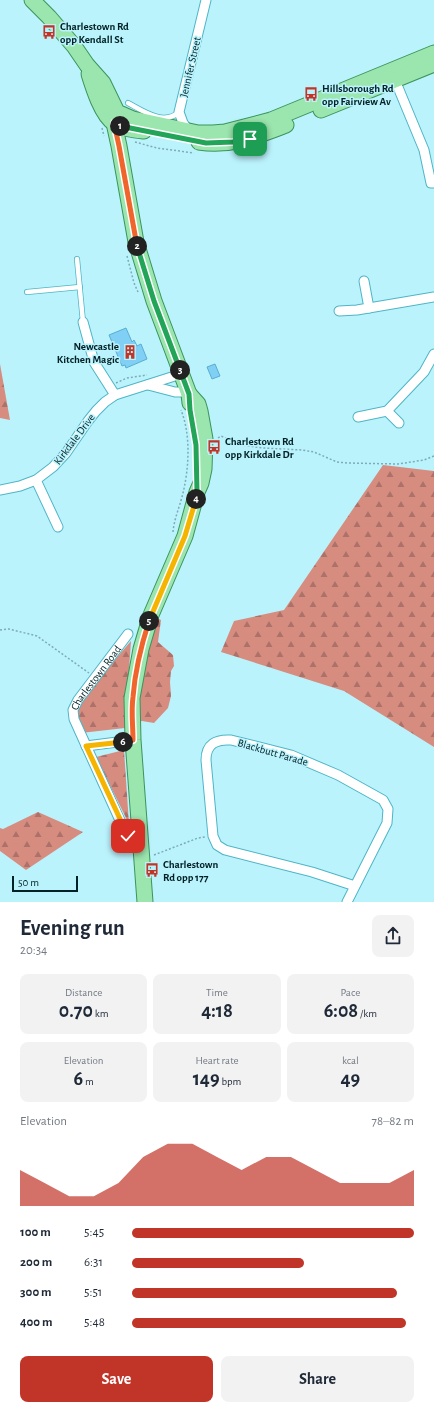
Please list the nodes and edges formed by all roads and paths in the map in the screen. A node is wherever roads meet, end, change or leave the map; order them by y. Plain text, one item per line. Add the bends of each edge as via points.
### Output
1 (32, 0) edge
2 (206, 0) edge
3 (434, 53) edge
4 (434, 64) edge
5 (395, 80) junction
6 (118, 111) junction
7 (179, 112) junction
8 (190, 131) junction
9 (133, 141) dead end
10 (198, 153) dead end
11 (434, 183) edge
12 (77, 259) dead end
13 (364, 281) dead end
14 (80, 287) junction
15 (27, 292) dead end
16 (434, 297) edge
17 (369, 308) junction
18 (339, 311) dead end
19 (83, 322) joint
20 (434, 354) edge
21 (181, 374) junction
22 (148, 375) dead end
23 (116, 382) dead end
24 (146, 385) junction
25 (189, 393) junction
26 (115, 395) junction
27 (180, 408) dead end
28 (387, 411) junction
29 (358, 417) dead end
30 (399, 423) dead end
31 (221, 436) dead end
32 (434, 456) edge
33 (36, 480) junction
34 (0, 490) edge
35 (58, 527) dead end
36 (173, 536) dead end
37 (0, 630) edge
38 (128, 634) dead end
39 (95, 678) junction
40 (133, 740) junction
41 (86, 746) junction
42 (128, 836) dead end
43 (213, 836) junction
44 (152, 856) dead end
45 (355, 886) junction
46 (145, 902) edge
47 (347, 902) edge

1 - 6 main road, Charlestown Road via 74,46 102,83
2 - 7 street, Jennifer Street
3 - 8 main road via 271,120 225,132
4 - 5 main road
5 - 6 main road via 250,139 216,144 129,128
5 - 11 street via 424,150 431,184
6 - 7 lane via 144,112 169,118
6 - 8 main road via 132,119
6 - 21 main road, Charlestown Road via 120,152 136,242 154,301
7 - 8 street, Jennifer Street via 183,123
9 - 10 path via 158,148
12 - 14 lane
13 - 17 street
14 - 15 lane
14 - 19 lane
16 - 17 street
17 - 18 street
19 - 26 street via 94,362
20 - 28 street via 424,372
21 - 24 street, Kirkdale Drive
21 - 25 main road, Charlestown Road
22 - 23 path
24 - 25 street
24 - 26 street, Kirkdale Drive
25 - 40 main road, Charlestown Road via 198,404 205,439 204,469 185,536 151,614 141,649 132,698
26 - 33 street, Kirkdale Drive via 96,410 66,453
27 - 36 path via 186,429 188,460
28 - 29 street
28 - 30 street
31 - 32 path via 242,445 314,452 337,462 347,463 398,464
33 - 34 street, Kirkdale Drive
33 - 35 street
37 - 39 path via 8,629 37,636
38 - 39 street, Charlestown Road
39 - 41 street, Charlestown Road via 78,700 74,710 74,719
40 - 41 street
40 - 46 main road, Charlestown Road
41 - 42 street, Charlestown Road
43 - 44 path via 198,838
43 - 45 street via 217,845 225,850 312,872
43 - 45 street, Blackbutt Parade via 206,760 210,746 224,739 291,755 338,775 387,804 387,823
45 - 47 street, Blackbutt Parade

